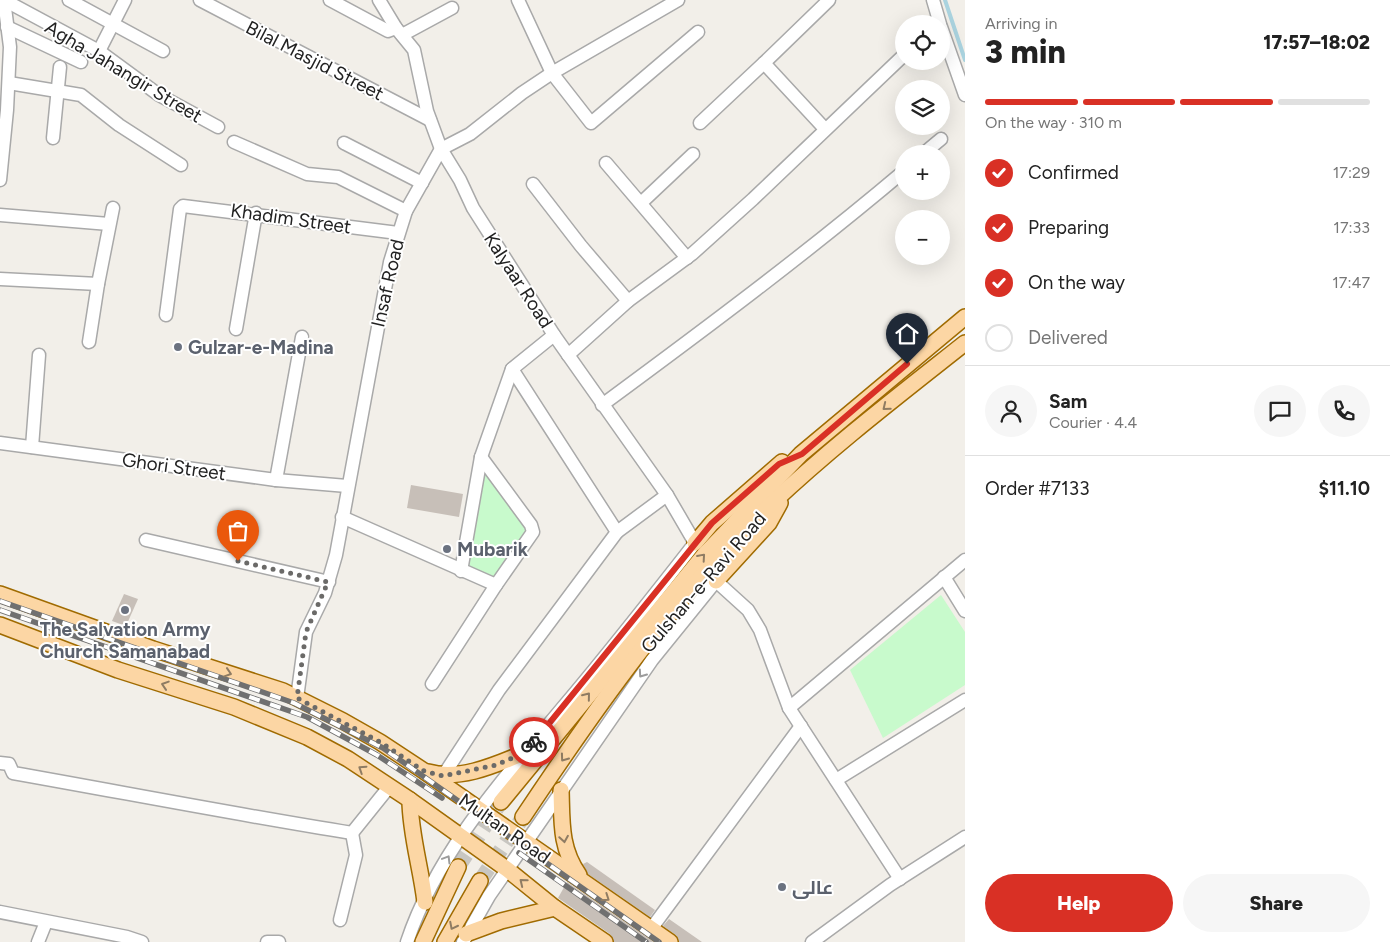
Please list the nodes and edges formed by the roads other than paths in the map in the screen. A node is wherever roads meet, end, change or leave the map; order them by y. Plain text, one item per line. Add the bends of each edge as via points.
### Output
1 (4, 0) edge
2 (69, 0) edge
3 (125, 0) edge
4 (200, 0) edge
5 (330, 0) edge
6 (379, 0) edge
7 (518, 0) edge
8 (678, 0) edge
9 (829, 0) edge
10 (934, 0) edge
11 (452, 8) dead end
12 (938, 15) edge
13 (112, 24) junction
14 (7, 26) junction
15 (399, 32) junction
16 (698, 32) dead end
17 (99, 51) junction
18 (163, 51) dead end
19 (950, 52) edge
20 (81, 62) dead end
21 (5, 63) edge
22 (764, 63) junction
23 (895, 63) edge
24 (60, 67) dead end
25 (552, 73) junction
26 (9, 83) junction
27 (58, 91) junction
28 (965, 95) edge
29 (4, 106) edge
30 (430, 120) junction
31 (700, 123) dead end
32 (218, 127) dead end
33 (825, 129) junction
34 (53, 138) dead end
35 (941, 139) dead end
36 (234, 142) dead end
37 (344, 143) dead end
38 (934, 145) edge
39 (442, 149) junction
40 (693, 154) dead end
41 (606, 163) dead end
42 (181, 165) dead end
43 (895, 178) edge
44 (0, 180) edge
45 (422, 183) junction
46 (533, 184) dead end
47 (641, 203) junction
48 (114, 208) dead end
49 (406, 211) junction
50 (256, 213) junction
51 (0, 215) edge
52 (109, 224) junction
53 (398, 233) junction
54 (687, 258) junction
55 (0, 279) edge
56 (98, 284) junction
57 (628, 301) junction
58 (166, 316) dead end
59 (965, 317) edge
60 (236, 329) dead end
61 (554, 335) junction
62 (302, 338) dead end
63 (936, 341) junction
64 (89, 342) dead end
65 (965, 344) edge
66 (39, 355) dead end
67 (568, 355) junction
68 (947, 357) junction
69 (512, 369) junction
70 (602, 405) junction
71 (0, 443) edge
72 (32, 447) junction
73 (802, 454) junction
74 (481, 457) junction
75 (276, 480) junction
76 (347, 486) junction
77 (785, 492) junction
78 (667, 495) junction
79 (342, 517) junction
80 (617, 532) junction
81 (146, 540) dead end
82 (695, 543) junction
83 (965, 560) edge
84 (460, 571) junction
85 (944, 577) junction
86 (716, 581) junction
87 (328, 582) junction
88 (496, 585) junction
89 (0, 594) edge
90 (965, 611) edge
91 (0, 625) edge
92 (432, 684) dead end
93 (297, 698) junction
94 (965, 700) edge
95 (789, 708) junction
96 (801, 726) junction
97 (524, 753) junction
98 (0, 763) edge
99 (424, 771) junction
100 (443, 776) junction
101 (836, 780) junction
102 (389, 787) junction
103 (561, 790) junction
104 (410, 800) junction
105 (501, 802) tunnel mouth
106 (480, 810) junction
107 (524, 817) tunnel mouth
108 (352, 833) junction
109 (461, 836) junction
110 (965, 837) edge
111 (526, 843) junction
112 (458, 867) tunnel mouth
113 (508, 870) junction
114 (900, 879) junction
115 (480, 881) tunnel mouth
116 (584, 883) junction
117 (425, 902) junction
118 (555, 908) junction
119 (0, 912) edge
120 (340, 920) dead end
121 (46, 922) junction
122 (651, 929) junction
123 (465, 938) edge
124 (38, 942) edge
125 (142, 942) edge
126 (267, 942) edge
127 (279, 942) edge
128 (407, 942) edge
129 (423, 942) edge
130 (445, 942) edge
131 (605, 942) edge
132 (670, 942) edge
133 (812, 942) edge

1 - 14 street
1 - 17 street, Agha Jahangir Street
2 - 13 street
3 - 13 street
4 - 30 street, Bilal Masjid Street
5 - 15 street via 388,31
6 - 15 street, Kalyaar Road
7 - 25 street
8 - 25 street
9 - 22 street
10 - 12 street
11 - 15 street
13 - 17 street
13 - 18 street
14 - 20 street
14 - 21 street
15 - 30 street, Kalyaar Road via 414,50
16 - 25 street via 591,123
17 - 32 street, Agha Jahangir Street via 159,95
19 - 28 street
21 - 26 street
22 - 31 street
22 - 33 street
23 - 33 street
24 - 27 street
25 - 39 street via 522,92 470,134
26 - 27 street
26 - 29 street
27 - 34 street
27 - 42 street via 80,95
29 - 44 street
30 - 39 street, Kalyaar Road
33 - 54 street
35 - 38 street
36 - 49 street via 307,174 338,177
37 - 45 street
39 - 45 street, Insaf Road
39 - 61 street, Kalyaar Road via 473,208
40 - 47 street
41 - 47 street
43 - 70 street via 756,290
45 - 49 street, Insaf Road
46 - 57 street
47 - 54 street
48 - 52 street
49 - 53 street, Insaf Road
50 - 53 street, Khadim Street
50 - 58 street, Khadim Street via 183,206 180,209
50 - 60 street
51 - 52 street
52 - 56 street
53 - 76 street, Insaf Road
54 - 57 street
55 - 56 street
56 - 64 street
57 - 67 street
59 - 63 main road, Gulshan-e-Ravi Road
61 - 67 street, Kalyaar Road
61 - 69 street
62 - 75 street
63 - 68 main road
63 - 73 main road, Gulshan-e-Ravi Road
65 - 68 main road, Gulshan-e-Ravi Road
66 - 72 street
67 - 70 street, Kalyaar Road
68 -> 77 main road, Gulshan-e-Ravi Road
69 - 74 street
69 - 80 street
70 - 78 street, Kalyaar Road
71 - 72 street, Ghori Street
72 - 75 street, Ghori Street
73 - 82 main road via 779,464 712,523
105 -> 73 main road, Gulshan-e-Ravi Road via 704,555
74 - 84 street
74 - 88 street via 534,532
75 - 76 street, Ghori Street
76 - 79 street, Insaf Road
77 - 86 main road via 769,523
77 -> 107 main road, Gulshan-e-Ravi Road via 713,564 634,660
78 - 80 street
78 - 82 street, Kalyaar Road
79 - 84 street
79 - 87 street, Insaf Road
80 - 100 street via 499,690
81 - 87 street
82 - 97 street
83 - 85 street
84 - 88 street
85 - 90 street
85 - 95 street
86 - 95 street via 748,610 760,630
86 -> 103 street via 652,660
87 - 93 street, Insaf Road via 306,632
88 - 92 street
89 -> 93 main road, Multan Road
102 -> 91 main road, Multan Road via 329,748 273,722 118,670
93 - 99 main road, Multan Road via 380,742
94 - 101 street
95 - 96 street
96 - 101 street
96 - 122 street
97 - 100 main road via 478,770
97 - 106 street
98 - 108 street via 9,764 13,773
99 - 100 main road
99 - 106 main road, Multan Road
101 - 114 street
102 - 104 main road, Multan Road
102 - 108 street
103 - 111 street
103 -> 116 main road via 563,838 568,860
104 - 109 main road, Multan Road
104 - 117 main road via 410,820
106 - 109 street
106 - 111 main road, Multan Road
108 - 120 street via 356,855
109 - 113 main road, Multan Road
117 -> 109 street
110 - 114 street
111 - 113 street
111 - 116 main road, Multan Road
112 - 129 main road
118 -> 113 main road, Multan Road
113 - 123 street
114 - 133 street
115 -> 130 main road
116 -> 122 main road, Multan Road
117 - 128 street
118 - 123 main road via 501,921
118 - 131 main road, Multan Road
119 - 121 street
121 - 124 street
121 - 125 street
122 - 132 main road, Multan Road
126 - 127 street

